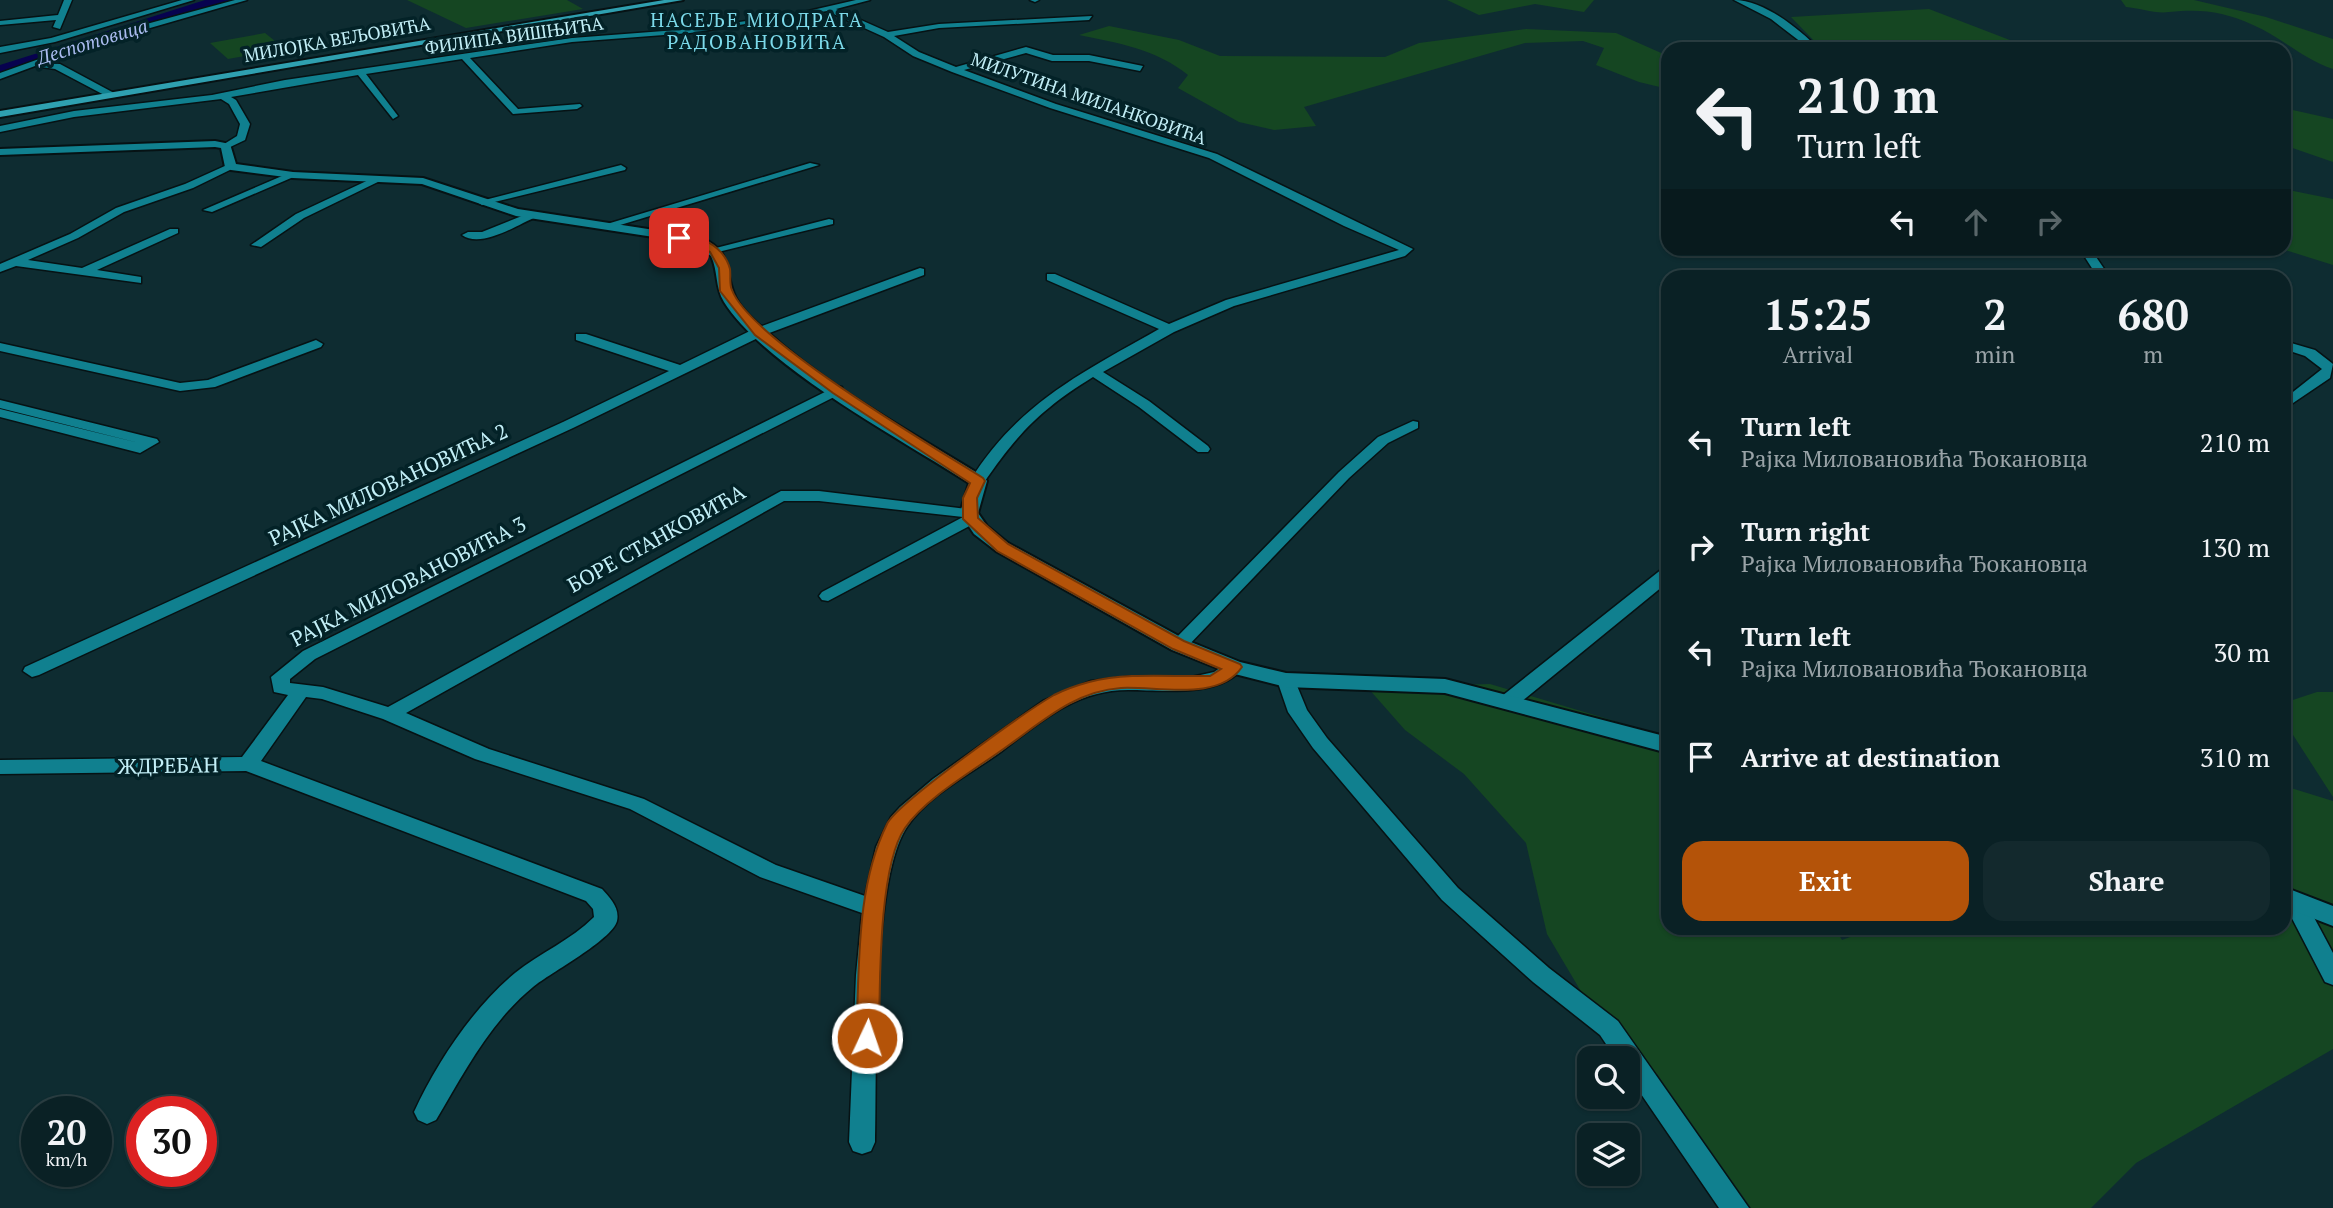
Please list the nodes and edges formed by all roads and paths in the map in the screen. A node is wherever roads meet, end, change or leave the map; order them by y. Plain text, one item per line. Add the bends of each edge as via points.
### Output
1 (68, 0) edge
2 (190, 0) edge
3 (243, 0) edge
4 (679, 0) edge
5 (866, 0) edge
6 (1738, 0) edge
7 (829, 9) junction
8 (61, 17) junction
9 (1089, 18) dead end
10 (0, 23) edge
11 (887, 35) junction
12 (52, 40) junction
13 (1806, 42) edge
14 (0, 50) edge
15 (466, 58) junction
16 (25, 68) junction
17 (1140, 68) dead end
18 (955, 69) junction
19 (360, 72) junction
20 (0, 75) edge
21 (111, 95) junction
22 (223, 96) junction
23 (72, 101) junction
24 (577, 106) dead end
25 (0, 108) edge
26 (0, 114) edge
27 (393, 117) dead end
28 (0, 128) edge
29 (226, 146) junction
30 (0, 152) edge
31 (814, 165) dead end
32 (231, 167) junction
33 (621, 168) dead end
34 (293, 175) junction
35 (379, 179) junction
36 (482, 202) junction
37 (208, 210) dead end
38 (532, 215) junction
39 (829, 222) dead end
40 (603, 227) junction
41 (174, 231) dead end
42 (468, 235) dead end
43 (257, 245) dead end
44 (715, 250) junction
45 (16, 262) junction
46 (0, 268) edge
47 (86, 271) junction
48 (920, 271) dead end
49 (1051, 277) dead end
50 (137, 281) dead end
51 (1169, 329) junction
52 (759, 332) junction
53 (581, 337) dead end
54 (316, 344) dead end
55 (0, 347) edge
56 (2291, 347) edge
57 (681, 370) junction
58 (1096, 373) junction
59 (837, 390) junction
60 (2291, 400) edge
61 (0, 404) edge
62 (0, 413) edge
63 (1413, 425) dead end
64 (1203, 449) dead end
65 (978, 481) junction
66 (970, 516) junction
67 (1661, 579) edge
68 (828, 596) dead end
69 (1179, 645) junction
70 (1234, 667) junction
71 (32, 671) dead end
72 (1286, 680) junction
73 (300, 692) junction
74 (1509, 701) junction
75 (390, 713) junction
76 (1661, 743) edge
77 (248, 764) junction
78 (0, 767) edge
79 (2291, 900) edge
80 (2291, 902) edge
81 (873, 908) junction
82 (2333, 916) edge
83 (2333, 975) edge
84 (427, 1112) dead end
85 (862, 1142) dead end
86 (1735, 1208) edge

1 - 8 street
2 - 12 street
3 - 16 street via 109,37
4 - 21 main road, МИЛОЈКА ВЕЉОВИЋА
5 - 7 street, ФИЛИПА ВИШЊИЋА
6 - 13 street via 1774,17
7 - 11 street, МИЛУТИНА МИЛАНКОВИЋА
7 - 15 street, ФИЛИПА ВИШЊИЋА via 690,31 572,40
8 - 10 street
8 - 12 street
9 - 11 street via 939,26
11 - 18 street, МИЛУТИНА МИЛАНКОВИЋА via 916,54
12 - 14 street
15 - 19 street, ФИЛИПА ВИШЊИЋА
15 - 24 street via 516,112
16 - 20 street
16 - 21 street via 57,66
17 - 18 street, МИЛУТИНА МИЛАНКОВИЋА via 1089,58 1052,58 1026,50
18 - 51 street, МИЛУТИНА МИЛАНКОВИЋА via 1053,106 1213,156 1407,249 1354,269 1230,303
19 - 22 street, ФИЛИПА ВИШЊИЋА
19 - 27 street
21 - 23 main road, МИЛОЈКА ВЕЉОВИЋА
22 - 28 street, ФИЛИПА ВИШЊИЋА
22 - 29 street via 233,102 245,124 242,138
23 - 25 main road
23 - 26 main road, МИЛОЈКА ВЕЉОВИЋА
29 - 30 street via 199,143
29 - 32 street
31 - 40 street
32 - 34 street
32 - 45 street via 120,210
33 - 36 street
34 - 35 street
34 - 37 street
35 - 36 street via 423,181
35 - 43 street via 300,216
36 - 38 street
38 - 40 street
38 - 42 street via 484,235
39 - 44 street
40 - 44 street via 696,240
41 - 47 street
44 - 52 street via 724,268 726,291
45 - 46 street
45 - 47 street
47 - 50 street
48 - 52 street, РАЈКА МИЛОВАНОВИЋА 2
49 - 51 street
51 - 58 street
52 - 57 street, РАЈКА МИЛОВАНОВИЋА 2
52 - 59 street
53 - 57 street
54 - 55 street via 210,384 180,387
56 - 60 street via 2310,353 2329,368
57 - 71 street, РАЈКА МИЛОВАНОВИЋА 2
58 - 64 street
58 - 65 street via 1033,413 1004,442
59 - 65 street
59 - 73 street, РАЈКА МИЛОВАНОВИЋА 3 via 309,655 280,677 281,688
61 - 62 street via 152,442 139,449
63 - 69 street via 1383,440 1344,475
65 - 66 street via 970,498
66 - 68 street
66 - 69 street via 1002,547
66 - 75 street, БОРЕ СТАНКОВИЋА via 819,496 782,496
67 - 74 street
69 - 70 street
70 - 72 street
70 - 81 street via 1214,682 1119,682 1091,687 1061,699 1025,723 919,801 896,825
72 - 74 street via 1445,687
72 - 86 street via 1298,712 1320,743 1450,894 1609,1028
73 - 75 street via 323,693
73 - 77 street, ЖДРЕБАН
74 - 76 street
75 - 81 street via 482,754 637,804 768,871
77 - 78 street, ЖДРЕБАН
77 - 84 street via 594,895 604,906 606,920 594,934 551,960 494,1010
79 - 82 street
80 - 83 street
81 - 85 street

